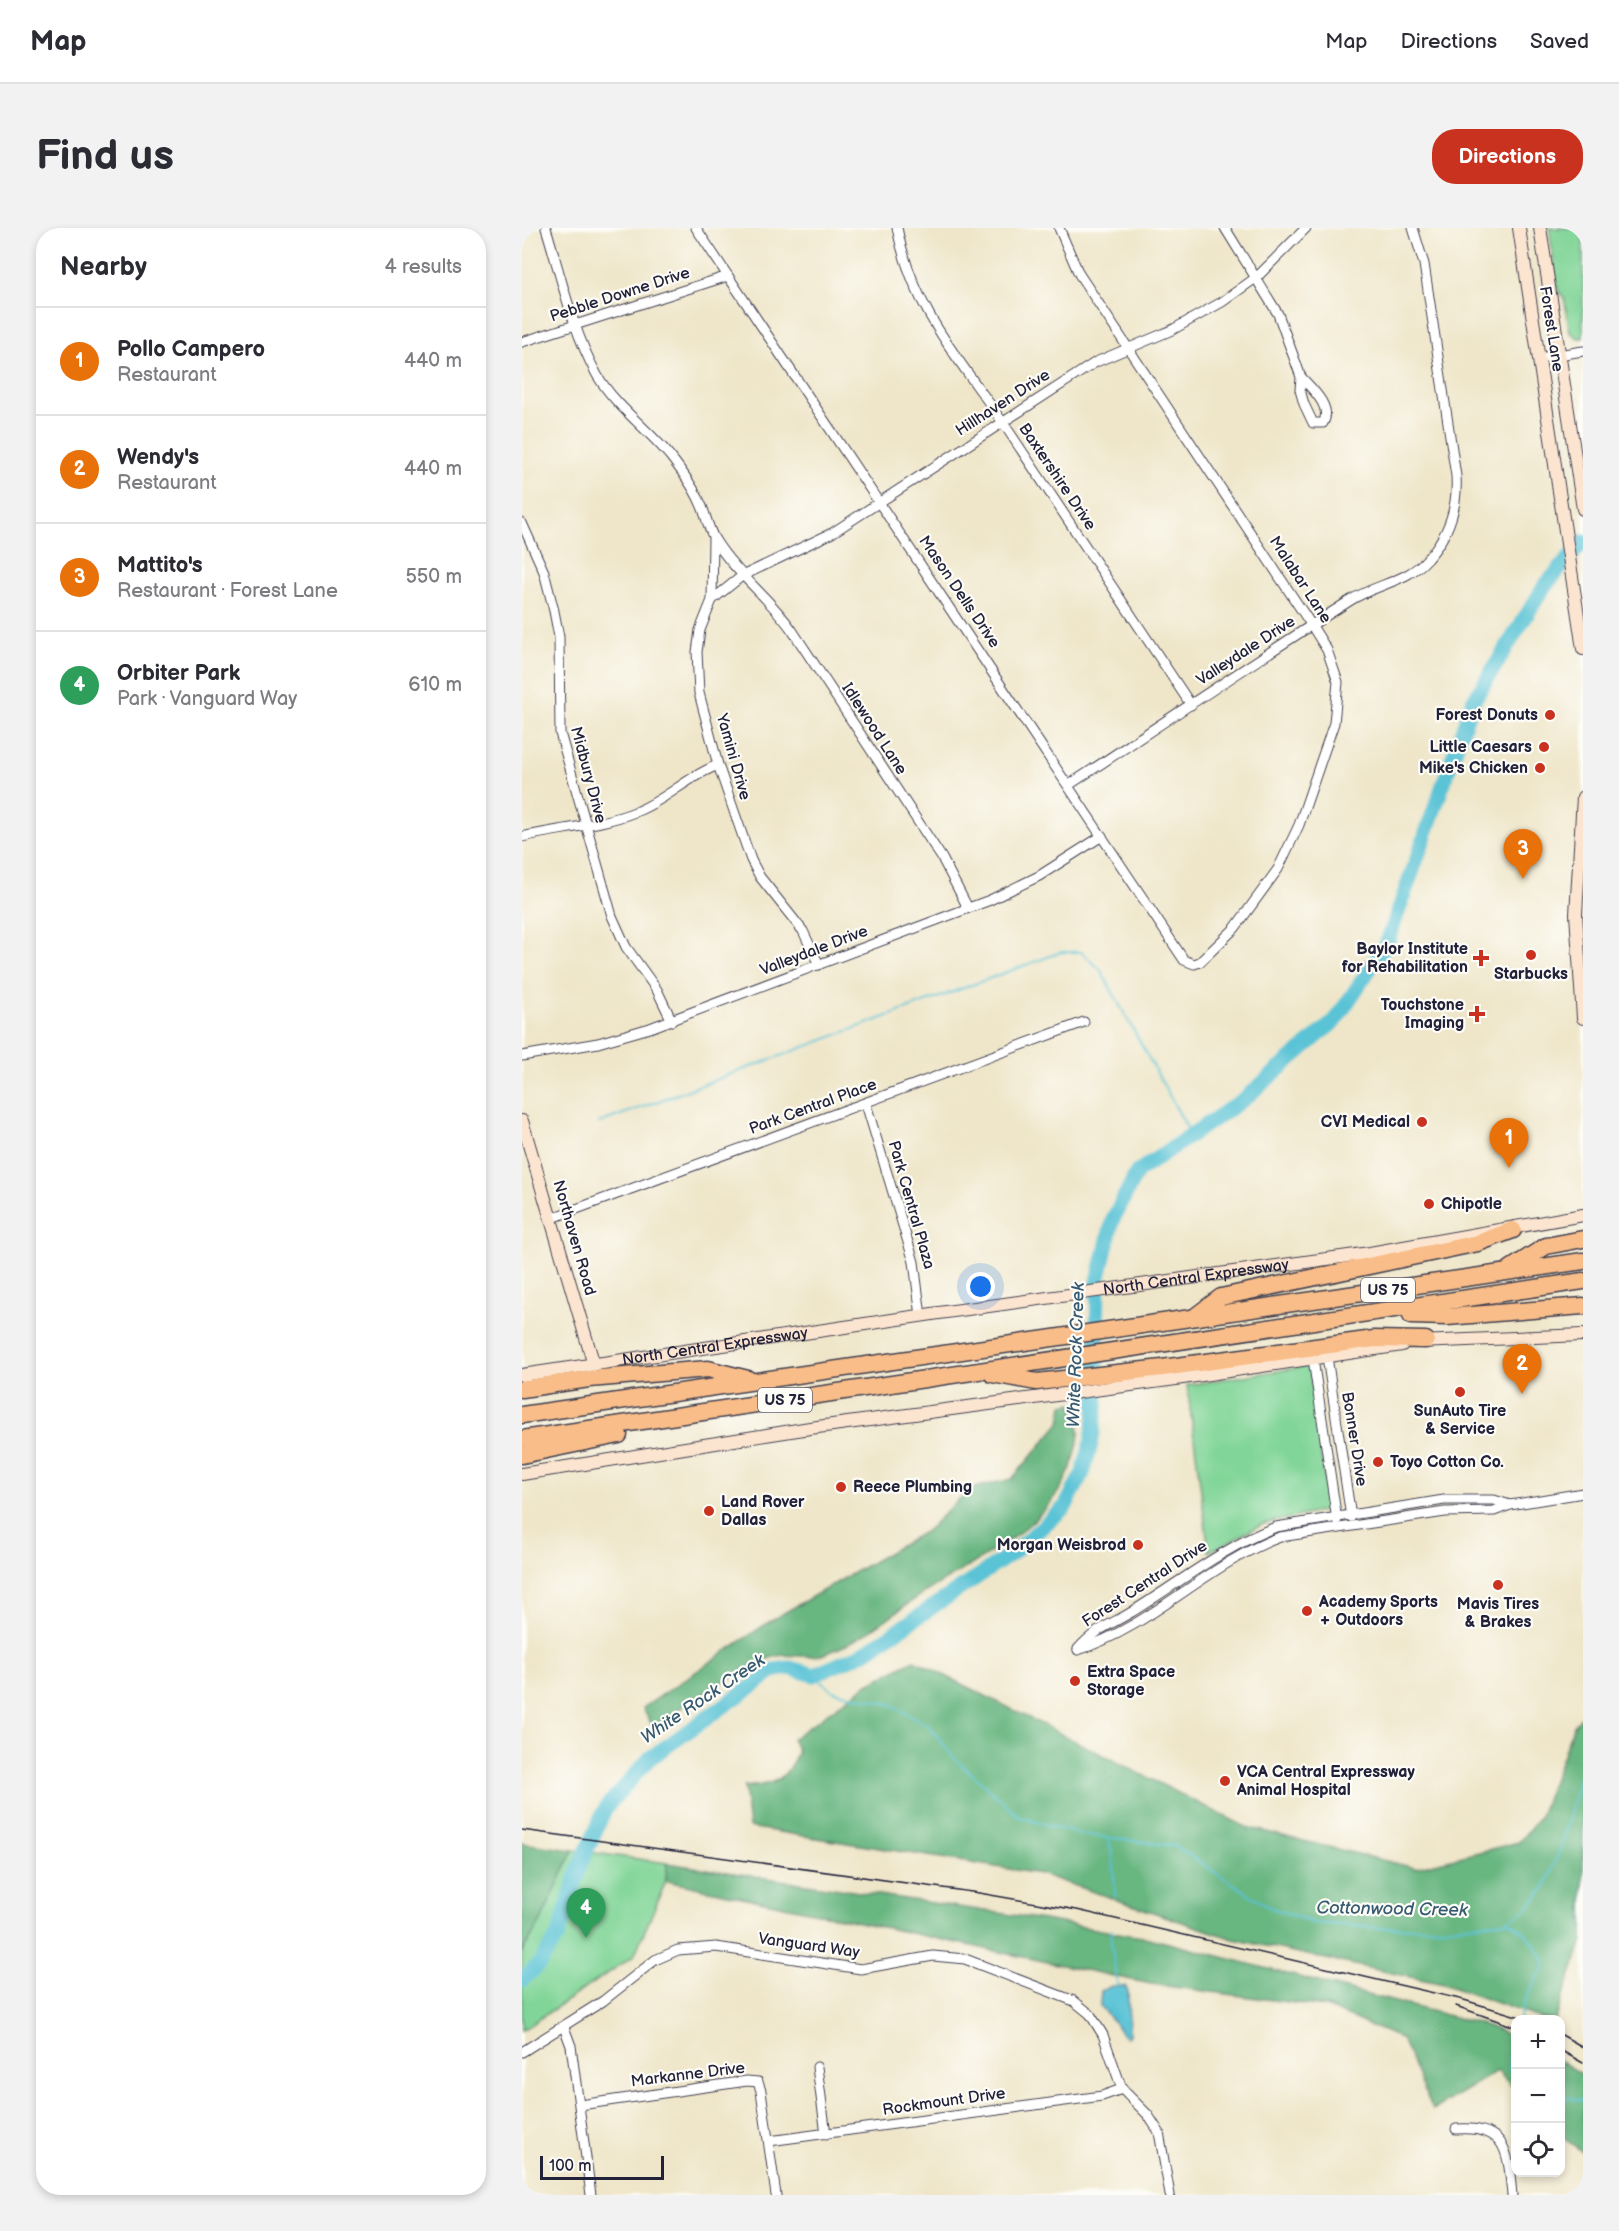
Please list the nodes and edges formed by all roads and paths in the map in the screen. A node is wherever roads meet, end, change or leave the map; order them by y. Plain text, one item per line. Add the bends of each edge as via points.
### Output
1 (546, 228) edge
2 (696, 228) edge
3 (897, 228) edge
4 (1059, 228) edge
5 (1225, 228) edge
6 (1306, 228) edge
7 (1413, 228) edge
8 (1519, 228) edge
9 (1540, 228) edge
10 (728, 276) junction
11 (1257, 277) junction
12 (577, 324) junction
13 (522, 342) edge
14 (1130, 350) junction
15 (1583, 351) edge
16 (1560, 355) junction
17 (1539, 358) junction
18 (1301, 377) junction
19 (1002, 422) junction
20 (880, 501) junction
21 (1583, 509) edge
22 (522, 523) edge
23 (713, 538) junction
24 (742, 576) junction
25 (712, 600) junction
26 (1312, 626) junction
27 (1583, 650) edge
28 (1191, 705) junction
29 (718, 765) junction
30 (1069, 786) junction
31 (1583, 797) edge
32 (585, 823) junction
33 (1102, 836) junction
34 (522, 837) edge
35 (1577, 879) junction
36 (1583, 901) edge
37 (968, 908) junction
38 (1200, 962) joint
39 (819, 965) junction
40 (1583, 1018) edge
41 (672, 1021) junction
42 (1084, 1022) dead end
43 (522, 1056) edge
44 (866, 1104) junction
45 (522, 1121) edge
46 (1583, 1206) edge
47 (1583, 1215) edge
48 (552, 1218) junction
49 (1565, 1218) junction
50 (1583, 1221) edge
51 (1513, 1230) junction
52 (1583, 1239) edge
53 (1583, 1261) edge
54 (1504, 1273) junction
55 (1583, 1281) edge
56 (1583, 1306) edge
57 (1374, 1314) junction
58 (921, 1316) junction
59 (1193, 1317) junction
60 (1583, 1335) edge
61 (1425, 1340) junction
62 (1327, 1357) junction
63 (1313, 1359) junction
64 (594, 1365) junction
65 (976, 1372) junction
66 (522, 1375) edge
67 (1158, 1375) junction
68 (757, 1381) junction
69 (522, 1389) edge
70 (522, 1415) edge
71 (646, 1421) junction
72 (522, 1439) edge
73 (522, 1455) edge
74 (522, 1474) edge
75 (1583, 1493) edge
76 (1510, 1505) junction
77 (1350, 1513) junction
78 (1336, 1515) junction
79 (1352, 1525) junction
80 (1338, 1527) junction
81 (1215, 1557) junction
82 (1220, 1567) junction
83 (564, 2027) junction
84 (522, 2052) edge
85 (817, 2067) dead end
86 (1122, 2089) junction
87 (580, 2105) junction
88 (1456, 2129) dead end
89 (826, 2134) junction
90 (769, 2141) junction
91 (591, 2195) edge
92 (776, 2195) edge
93 (1170, 2195) edge
94 (1512, 2195) edge

1 - 12 street, Yamini Drive
2 - 10 street, Mason Dells Drive
3 - 19 street, Baxtershire Drive via 925,312
4 - 14 street, Malabar Lane via 1079,273
5 - 11 street
6 - 11 street, Hillhaven Drive
7 - 26 street, Valleydale Drive via 1424,264 1451,442 1455,508 1436,548 1416,570 1354,598
8 - 17 main road, Forest Lane
9 - 16 main road, Forest Lane
10 - 12 street, Pebble Downe Drive
10 - 20 street, Mason Dells Drive
11 - 14 street, Hillhaven Drive via 1196,318
11 - 18 street via 1278,314
12 - 13 street, Pebble Downe Drive
12 - 23 street, Yamini Drive via 598,375 615,400 685,477 700,501
14 - 19 street, Hillhaven Drive via 1096,362
14 - 26 street, Malabar Lane
15 - 16 street
16 - 17 street
16 - 21 main road, Forest Lane
17 - 27 main road, Forest Lane
18 - 18 street via 1304,405 1313,423 1323,423 1324,407
19 - 20 street, Hillhaven Drive
19 - 28 street, Baxtershire Drive
20 - 24 street, Hillhaven Drive via 820,540
20 - 30 street, Mason Dells Drive
22 - 32 street, Midbury Drive via 544,572 555,611 560,733
23 - 24 street, Yamini Drive
23 - 25 street, Yamini Drive
24 - 25 street, Hillhaven Drive
24 - 37 street, Idlewood Lane via 788,624 942,858
25 - 29 street, Yamini Drive via 700,630 696,672
26 - 28 street, Valleydale Drive
26 - 38 street, Malabar Lane via 1327,650 1338,682 1334,723 1299,825 1278,869 1235,928
28 - 30 street, Valleydale Drive
29 - 32 street via 635,812
29 - 39 street, Yamini Drive via 759,877 803,931
30 - 33 street, Mason Dells Drive
31 - 35 main road
32 - 34 street
32 - 41 street, Midbury Drive via 619,932
33 - 37 street, Valleydale Drive via 1039,876
33 - 38 street, Mason Dells Drive via 1184,960 1191,964
35 - 36 main road
35 - 40 main road
37 - 39 street, Valleydale Drive
39 - 41 street, Valleydale Drive
41 - 43 street, Valleydale Drive via 598,1043
42 - 44 street, Park Central Place
44 - 48 street, Park Central Place
44 - 58 street, Park Central Plaza via 914,1262
45 - 48 main road, Northaven Road
46 - 49 main road
47 - 49 main road, North Central Expressway
48 - 64 main road, Northaven Road
49 - 50 main road
49 - 51 main road, North Central Expressway
51 - 58 main road, North Central Expressway
51 - 59 highway via 1478,1243 1221,1297
52 - 54 highway via 1546,1246
53 - 54 highway, US 75
54 - 59 highway, US 75
55 - 57 highway, US 75
56 - 57 highway via 1447,1317
57 - 65 highway, US 75
58 - 64 main road, North Central Expressway
59 - 68 highway, US 75
60 - 61 main road
61 - 62 main road
61 - 67 highway via 1374,1339
62 - 63 main road
62 - 77 street, Bonner Drive
63 - 67 main road
63 - 78 street, Bonner Drive
64 - 66 main road, North Central Expressway
65 - 67 highway via 1036,1382
65 - 71 highway, US 75
67 - 74 main road via 1062,1394 810,1428
68 - 69 highway via 708,1369
68 - 70 highway, US 75
71 - 72 highway, US 75
71 - 73 highway via 617,1435
75 - 76 street, Forest Central Drive
76 - 77 street, Forest Central Drive via 1494,1500 1444,1500
76 - 79 street, Forest Central Drive via 1494,1511 1445,1512
77 - 78 street, Forest Central Drive
77 - 79 street, Bonner Drive
78 - 80 street, Bonner Drive
78 - 81 street, Forest Central Drive via 1250,1536
79 - 80 street, Forest Central Drive
80 - 82 street, Forest Central Drive via 1280,1537
81 - 82 street
81 - 82 street, Forest Central Drive via 1130,1613 1093,1632 1078,1650 1136,1624
83 - 84 street, Vanguard Way
83 - 86 street, Vanguard Way via 655,1960 678,1950 716,1947 861,1969 950,1956 1082,2007 1104,2035
83 - 87 street via 571,2046
85 - 89 street
86 - 89 street, Rockmount Drive via 1102,2096
86 - 93 street, Vanguard Way via 1155,2125 1165,2155
87 - 90 street, Markanne Drive via 747,2080 758,2082
87 - 91 street
88 - 94 street via 1476,2127 1497,2138 1508,2158
89 - 90 street, Rockmount Drive
90 - 92 street, Markanne Drive

